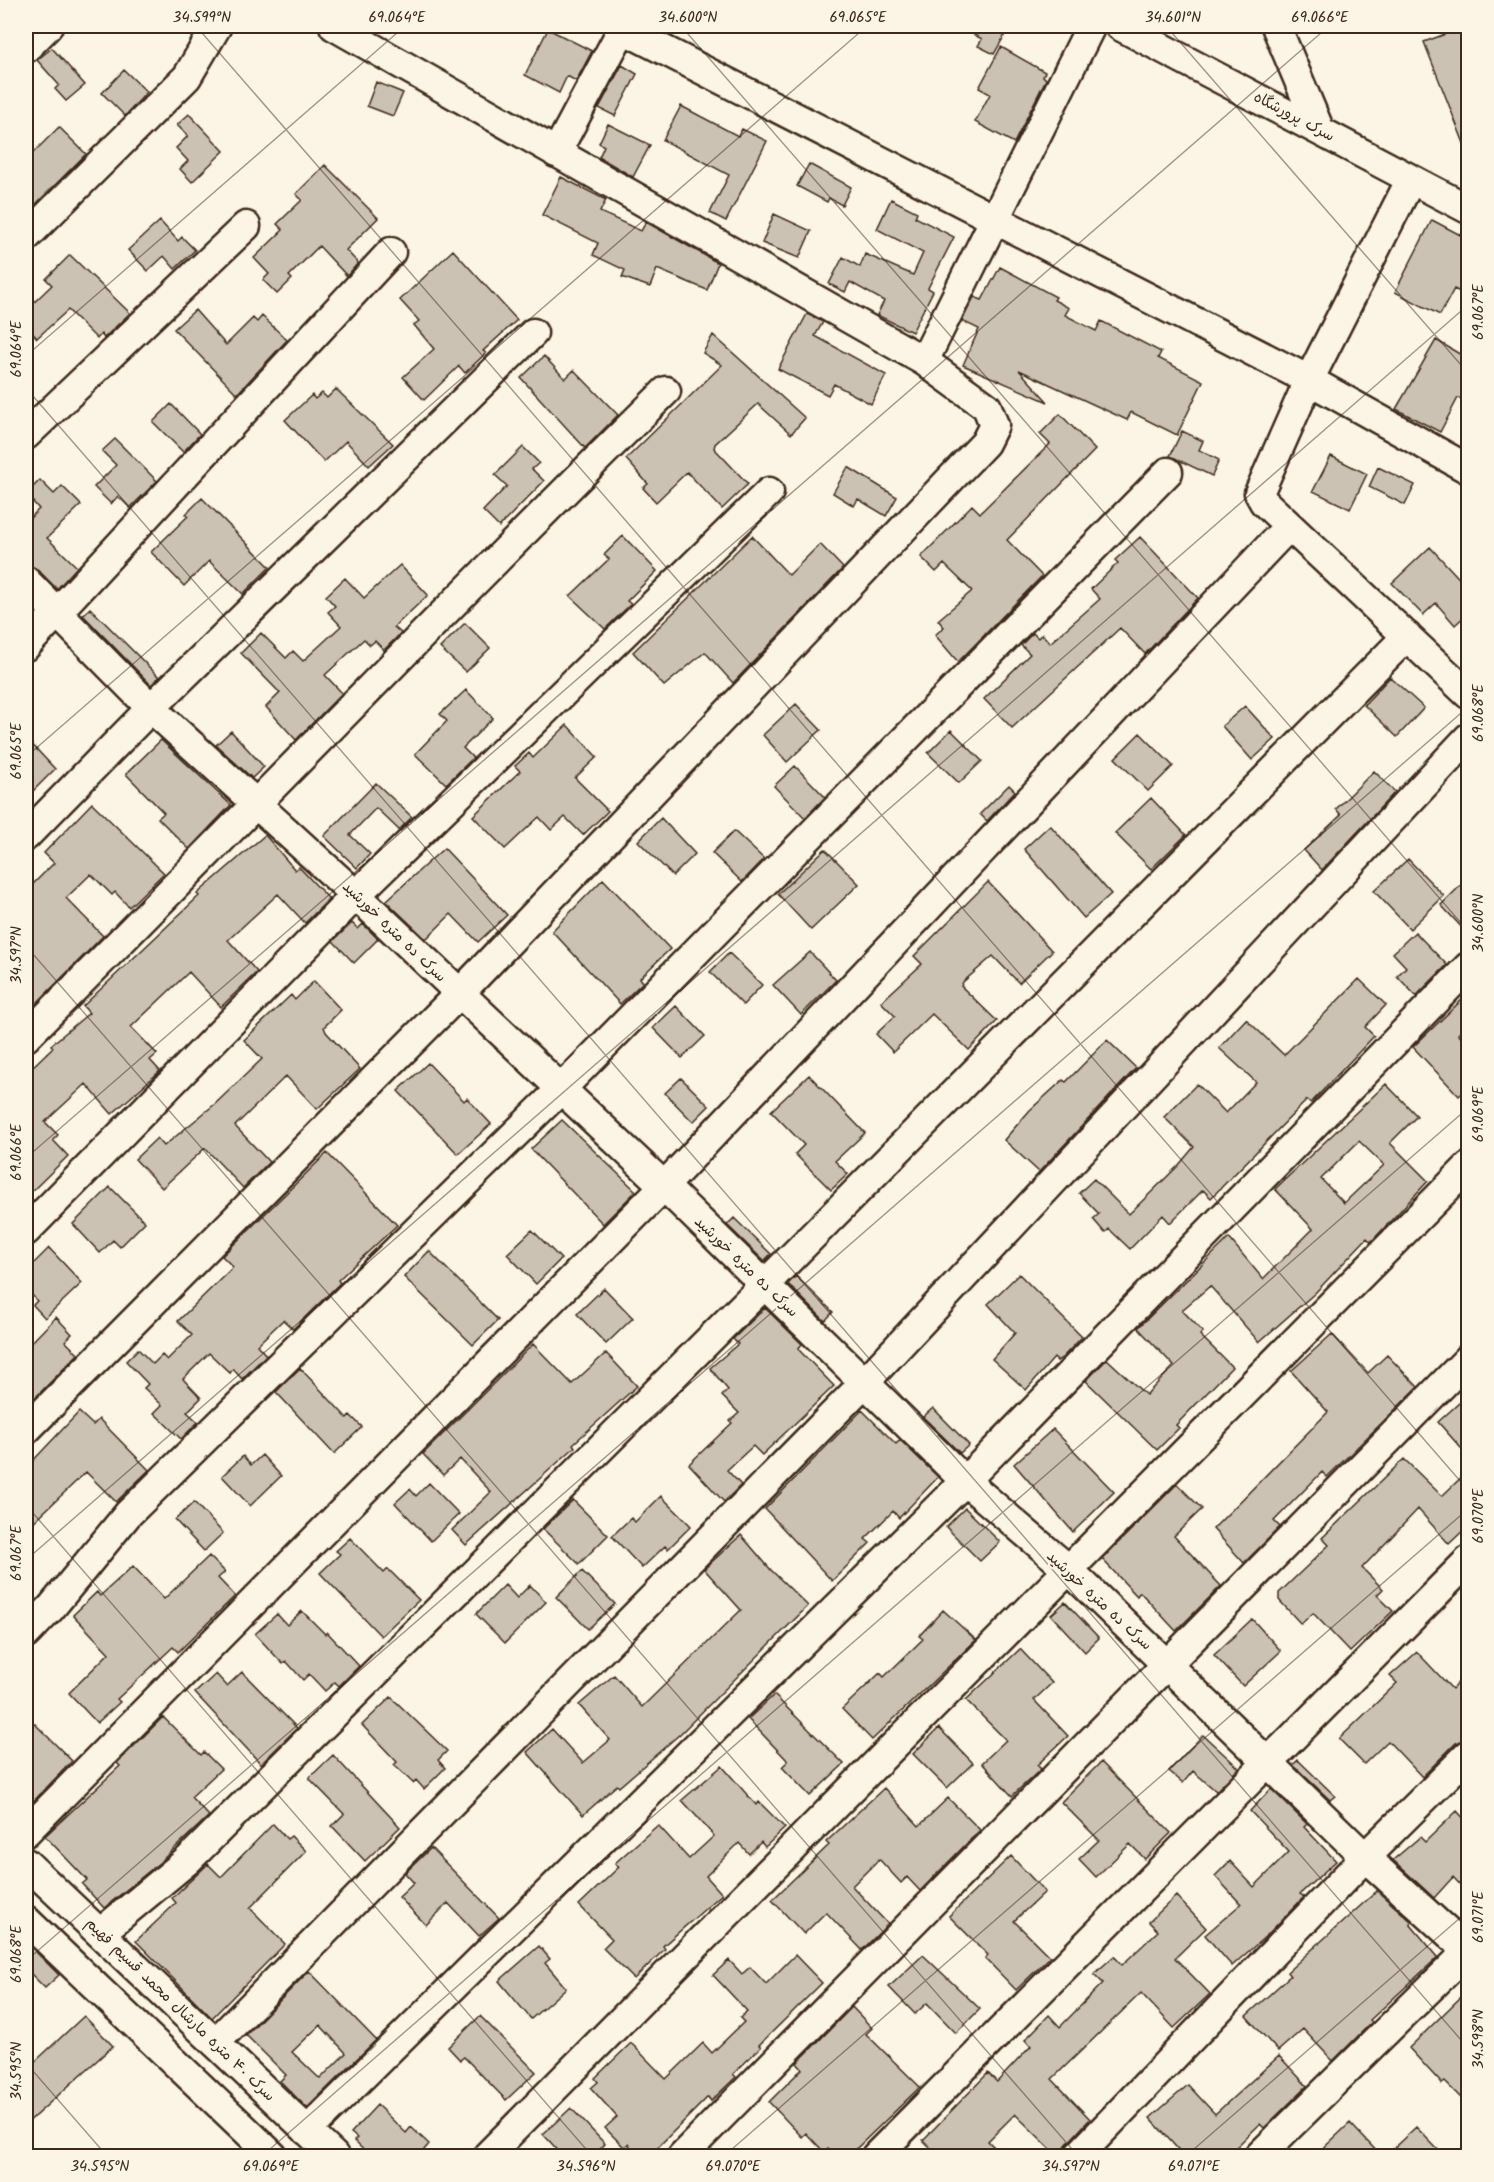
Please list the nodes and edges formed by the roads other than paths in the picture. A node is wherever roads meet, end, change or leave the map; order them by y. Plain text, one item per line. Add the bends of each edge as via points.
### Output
1 (48, 26) edge
2 (217, 26) edge
3 (334, 26) edge
4 (621, 26) edge
5 (1091, 26) edge
6 (1120, 26) edge
7 (1276, 26) edge
8 (26, 48) edge
9 (1320, 131) junction
10 (556, 153) junction
11 (1411, 179) junction
12 (1468, 209) edge
13 (995, 221) junction
14 (246, 226) dead end
15 (26, 237) edge
16 (390, 252) dead end
17 (533, 333) dead end
18 (924, 361) junction
19 (1309, 380) junction
20 (666, 391) dead end
21 (26, 435) edge
22 (1468, 469) edge
23 (1168, 472) dead end
24 (769, 492) dead end
25 (1289, 526) junction
26 (26, 581) edge
27 (58, 613) junction
28 (1407, 636) junction
29 (26, 646) edge
30 (1468, 694) edge
31 (151, 708) junction
32 (1468, 738) edge
33 (257, 805) junction
34 (26, 836) edge
35 (356, 895) junction
36 (1468, 967) edge
37 (459, 994) junction
38 (26, 1037) edge
39 (560, 1090) junction
40 (1468, 1167) edge
41 (664, 1186) junction
42 (26, 1231) edge
43 (764, 1285) junction
44 (1468, 1359) edge
45 (865, 1382) junction
46 (26, 1430) edge
47 (964, 1481) junction
48 (1468, 1562) edge
49 (1068, 1569) junction
50 (26, 1634) edge
51 (1167, 1666) junction
52 (1468, 1755) edge
53 (1269, 1762) junction
54 (26, 1832) edge
55 (1365, 1857) junction
56 (26, 1863) edge
57 (26, 1920) edge
58 (100, 1933) junction
59 (1468, 1951) edge
60 (215, 2043) junction
61 (307, 2131) junction
62 (273, 2157) edge
63 (334, 2157) edge
64 (487, 2157) edge
65 (682, 2157) edge
66 (876, 2157) edge
67 (1078, 2157) edge
68 (1259, 2157) edge

1 - 8 street
2 - 15 street via 188,77
3 - 10 street
4 - 10 street
4 - 13 street
5 - 13 street
6 - 9 street, سرک پرورشگاه
7 - 9 street
9 - 11 street, سرک پرورشگاه
10 - 18 street
11 - 12 street, سرک پرورشگاه
11 - 19 street
13 - 18 street
13 - 19 street
14 - 21 street
16 - 27 street
17 - 31 street
18 - 37 street via 987,407 994,425 985,443
19 - 22 street
19 - 25 street via 1259,493
20 - 33 street via 466,588
23 - 39 street
24 - 35 street
25 - 28 street
25 - 41 street
26 - 27 street, سرک ده متره خورشید
27 - 29 street
27 - 31 street, سرک ده متره خورشید
28 - 30 street
28 - 43 street
31 - 33 street, سرک ده متره خورشید
31 - 34 street
32 - 45 street
33 - 35 street, سرک ده متره خورشید
33 - 38 street
35 - 37 street, سرک ده متره خورشید
35 - 42 street
36 - 47 street
37 - 39 street, سرک ده متره خورشید
37 - 46 street
39 - 41 street, سرک ده متره خورشید
39 - 50 street via 128,1514
40 - 49 street
41 - 43 street, سرک ده متره خورشید
41 - 54 street
43 - 45 street, سرک ده متره خورشید
43 - 58 street via 187,1861
44 - 51 street
45 - 47 street, سرک ده متره خورشید
45 - 60 street
47 - 49 street, سرک ده متره خورشید
47 - 61 street
48 - 53 street
49 - 51 street, سرک ده متره خورشید
49 - 64 street
51 - 53 street, سرک ده متره خورشید
51 - 65 street
52 - 55 street
53 - 55 street, سرک ده متره خورشید
53 - 66 street
55 - 59 street, سرک ده متره خورشید
55 - 67 street
56 - 58 street, سرک ۴۰ متره مارشال محمد قسیم فهیم
57 - 62 street
58 - 60 street, سرک ۴۰ متره مارشال محمد قسیم فهیم
59 - 68 street
60 - 61 street, سرک ۴۰ متره مارشال محمد قسیم فهیم
61 - 63 street, سرک ۴۰ متره مارشال محمد قسیم فهیم

